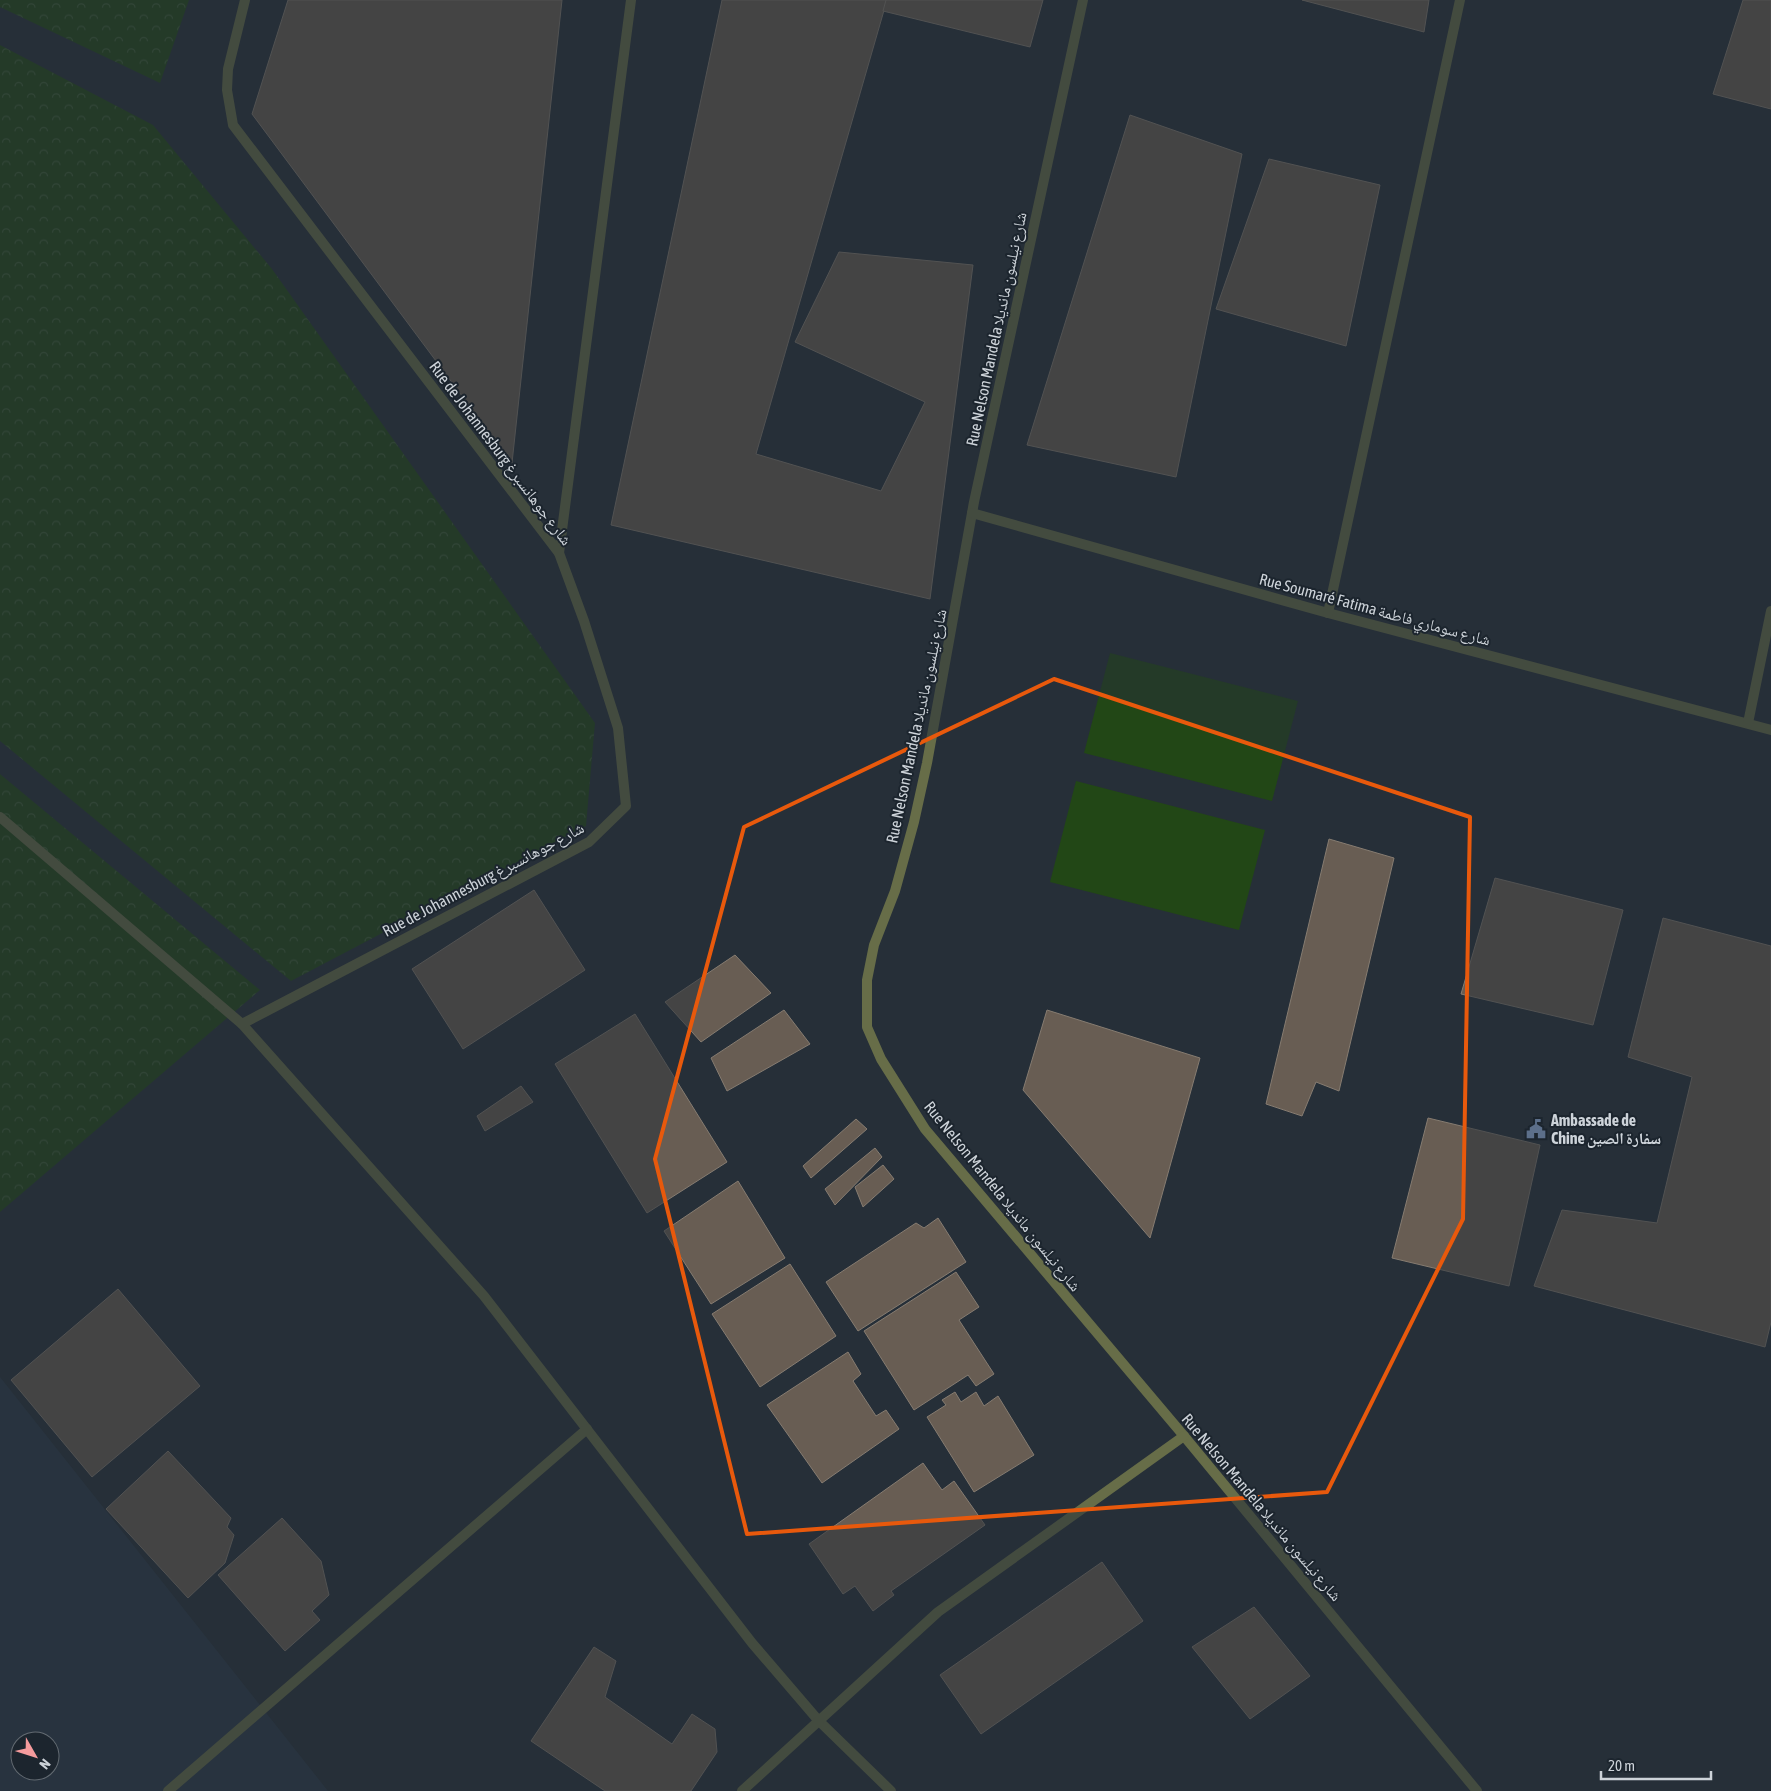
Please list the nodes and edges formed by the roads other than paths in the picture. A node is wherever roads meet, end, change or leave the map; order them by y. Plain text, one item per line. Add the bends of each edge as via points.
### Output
1 (245, 0) edge
2 (631, 0) edge
3 (1084, 0) edge
4 (1460, 0) edge
5 (972, 513) junction
6 (559, 553) junction
7 (1771, 611) edge
8 (1328, 613) junction
9 (1748, 723) junction
10 (1771, 730) edge
11 (0, 817) edge
12 (242, 1024) junction
13 (587, 1429) junction
14 (1184, 1436) junction
15 (818, 1720) junction
16 (168, 1791) edge
17 (742, 1791) edge
18 (891, 1791) edge
19 (1477, 1791) edge

1 - 6 street, Rue de Johannesburg شارع جوهانسبرغ via 228,69 233,125
2 - 6 street
3 - 5 street, Rue Nelson Mandela شارع نيلسون مانديلا
4 - 8 street
5 - 8 street, Rue Soumaré Fatima شارع سوماري فاطمة
5 - 14 street, Rue Nelson Mandela شارع نيلسون مانديلا via 914,822 895,891 874,945 867,980 867,1027 881,1059 925,1129
6 - 12 street, Rue de Johannesburg شارع جوهانسبرغ via 618,728 626,806 590,842
7 - 9 street
8 - 9 street, Rue Soumaré Fatima شارع سوماري فاطمة
9 - 10 street, Rue Soumaré Fatima شارع سوماري فاطمة
11 - 12 street
12 - 13 street via 484,1296
13 - 15 street via 752,1643
13 - 16 street
14 - 15 street via 938,1612
14 - 19 street, Rue Nelson Mandela شارع نيلسون مانديلا
15 - 17 street
15 - 18 street

